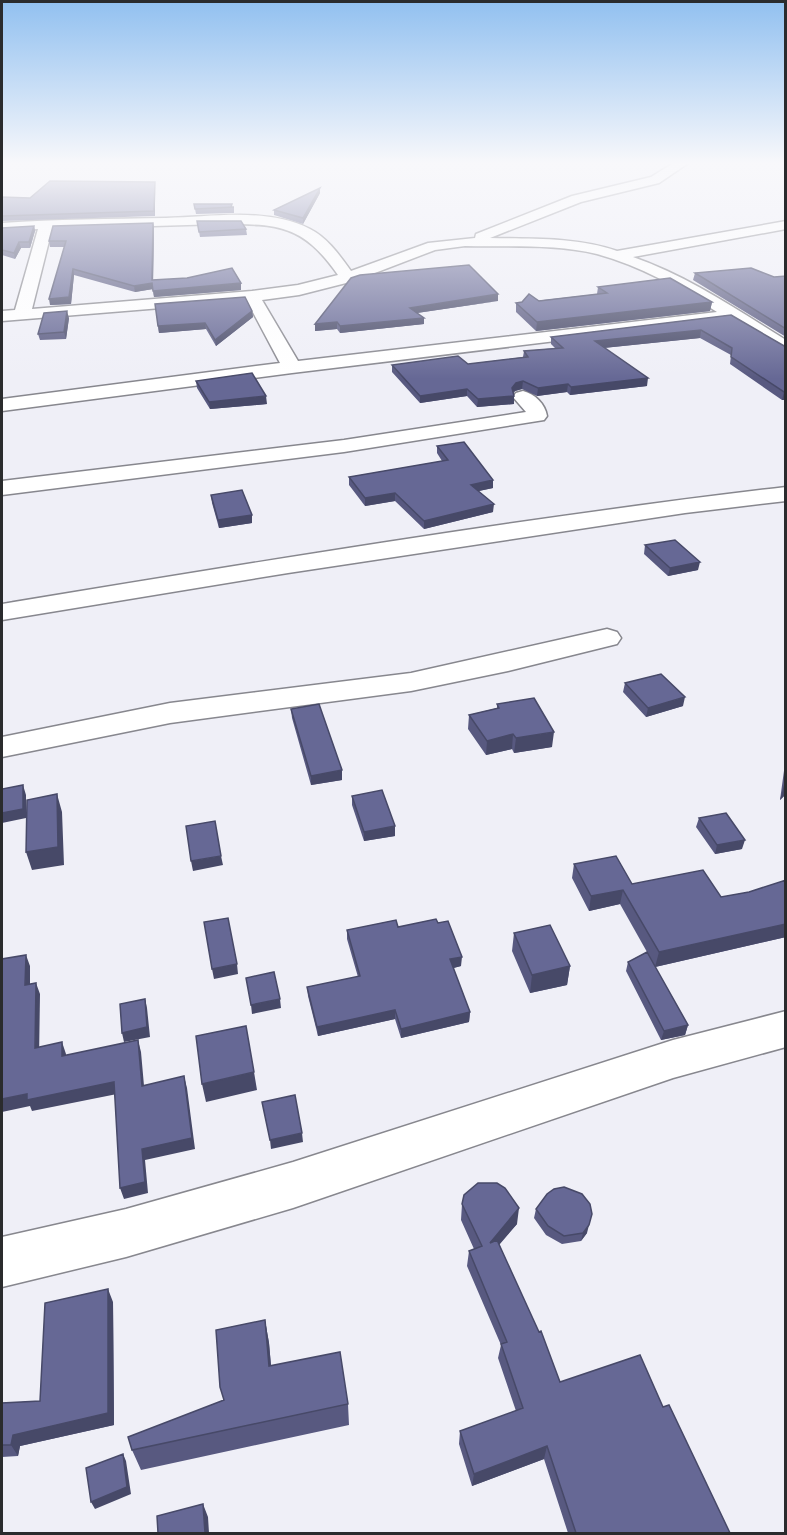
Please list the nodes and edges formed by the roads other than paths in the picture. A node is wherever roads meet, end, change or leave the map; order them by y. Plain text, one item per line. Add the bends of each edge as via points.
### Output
1 (43, 236) edge
2 (311, 236) edge
3 (481, 236) edge
4 (727, 236) edge
5 (465, 242) junction
6 (619, 255) junction
7 (348, 278) junction
8 (252, 296) junction
9 (22, 314) junction
10 (732, 315) junction
11 (2, 316) edge
12 (786, 348) edge
13 (292, 367) junction
14 (523, 397) dead end
15 (2, 405) edge
16 (2, 488) edge
17 (786, 494) edge
18 (2, 612) edge
19 (607, 638) dead end
20 (2, 747) edge
21 (786, 1029) edge
22 (2, 1262) edge

1 - 9 street
2 - 7 street
3 - 5 street
4 - 6 street
5 - 6 street via 578,246
5 - 7 street via 420,249
6 - 10 street via 656,270
7 - 8 street
8 - 9 street
8 - 13 street
9 - 11 street
10 - 12 street
10 - 13 street
13 - 15 street
14 - 16 street via 536,409 537,416 344,446
17 - 18 street via 299,564
19 - 20 street via 411,682 170,713
21 - 22 street via 673,1059 293,1185 126,1233

